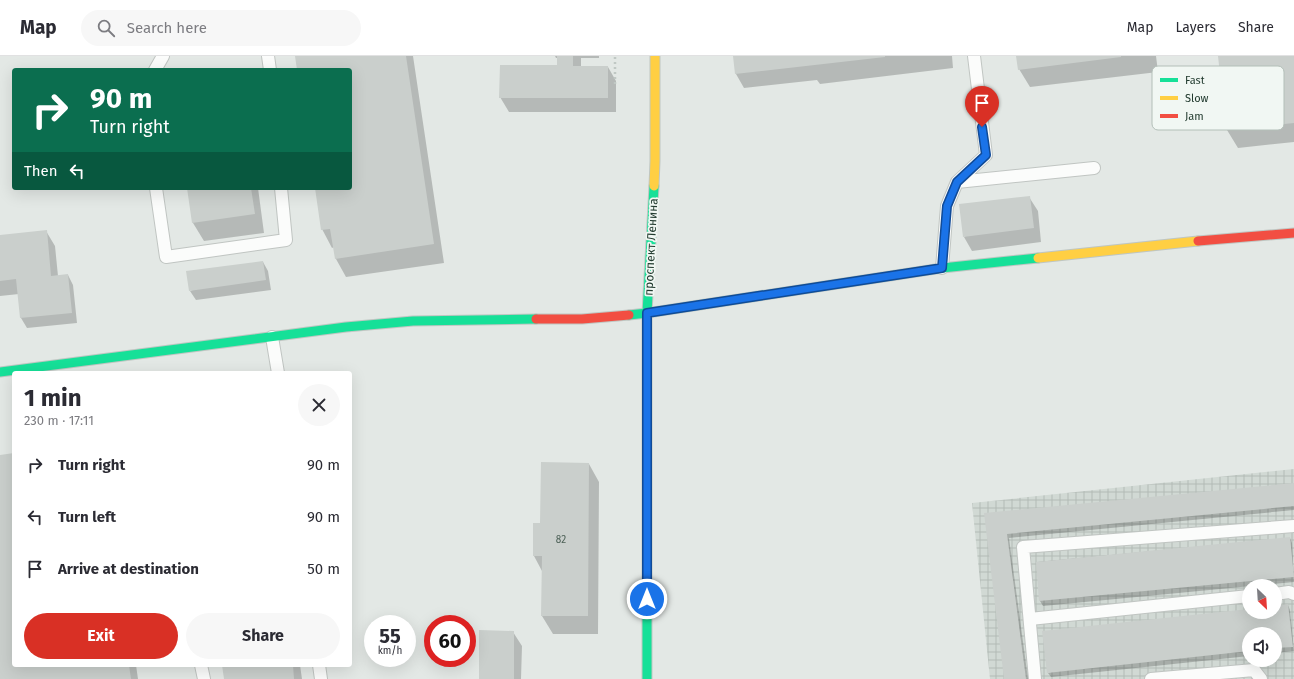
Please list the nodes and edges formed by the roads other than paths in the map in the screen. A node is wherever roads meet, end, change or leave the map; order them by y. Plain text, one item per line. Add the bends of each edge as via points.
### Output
1 (163, 56) edge
2 (268, 56) edge
3 (655, 56) edge
4 (974, 56) edge
5 (156, 68) edge
6 (270, 68) edge
7 (1094, 168) dead end
8 (957, 182) junction
9 (156, 190) edge
10 (281, 190) edge
11 (1294, 233) edge
12 (942, 268) junction
13 (647, 313) junction
14 (272, 337) junction
15 (278, 371) edge
16 (0, 372) edge
17 (1294, 526) edge
18 (1282, 593) edge
19 (1294, 594) edge
20 (1242, 597) edge
21 (1030, 619) junction
22 (201, 667) edge
23 (319, 667) edge
24 (204, 679) edge
25 (321, 679) edge
26 (647, 679) edge
27 (1035, 679) edge
28 (1151, 679) edge
29 (1262, 679) edge

1 - 5 lane
2 - 6 lane
3 - 13 street, проспект Ленина via 655,161
4 - 8 lane via 986,155
7 - 8 lane
8 - 12 lane via 947,206
9 - 10 lane via 166,258 286,240
11 - 12 street
12 - 13 street
13 - 14 street via 582,319 413,321
13 - 26 street, проспект Ленина
14 - 15 lane
14 - 16 street
17 - 21 lane via 1023,547
18 - 19 lane
20 - 21 lane
21 - 27 lane
22 - 24 lane
23 - 25 lane
28 - 29 lane via 1254,670

